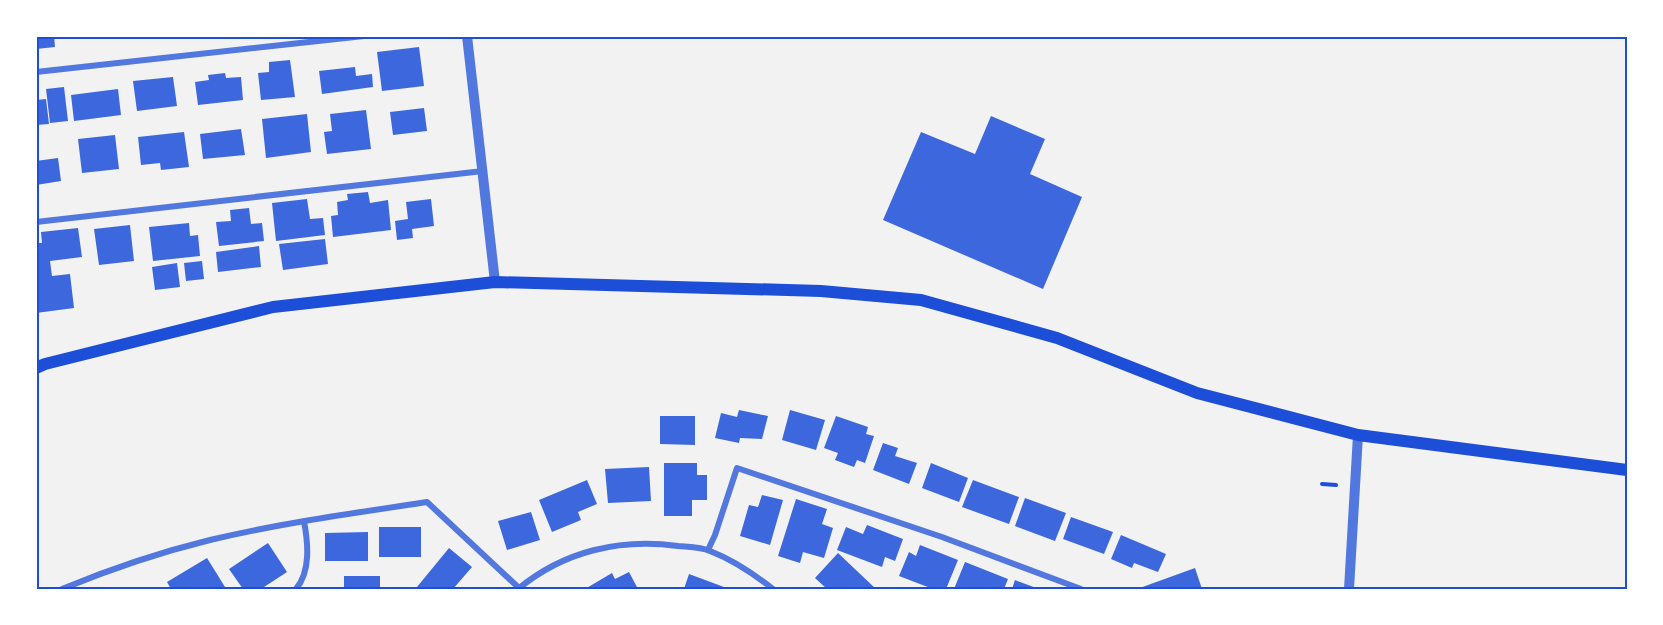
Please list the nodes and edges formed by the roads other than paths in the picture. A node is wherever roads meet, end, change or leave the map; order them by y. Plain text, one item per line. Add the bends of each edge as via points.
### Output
1 (364, 36) edge
2 (467, 36) edge
3 (36, 72) edge
4 (483, 171) junction
5 (36, 222) edge
6 (495, 282) junction
7 (36, 368) edge
8 (1358, 435) junction
9 (1627, 470) edge
10 (304, 521) junction
11 (708, 550) junction
12 (519, 588) edge
13 (62, 589) edge
14 (296, 589) edge
15 (773, 589) edge
16 (1081, 589) edge
17 (1349, 589) edge

1 - 3 street
2 - 4 street
4 - 5 street
4 - 6 street
6 - 7 main road via 273,307
6 - 8 main road via 821,291 921,300 1057,339 1197,393
8 - 9 main road
8 - 17 street
10 - 12 street via 427,502
10 - 13 street via 208,540
10 - 14 street via 308,543 304,579
11 - 12 street via 624,544 586,551 560,561
11 - 15 street via 753,573
11 - 16 street via 737,468

